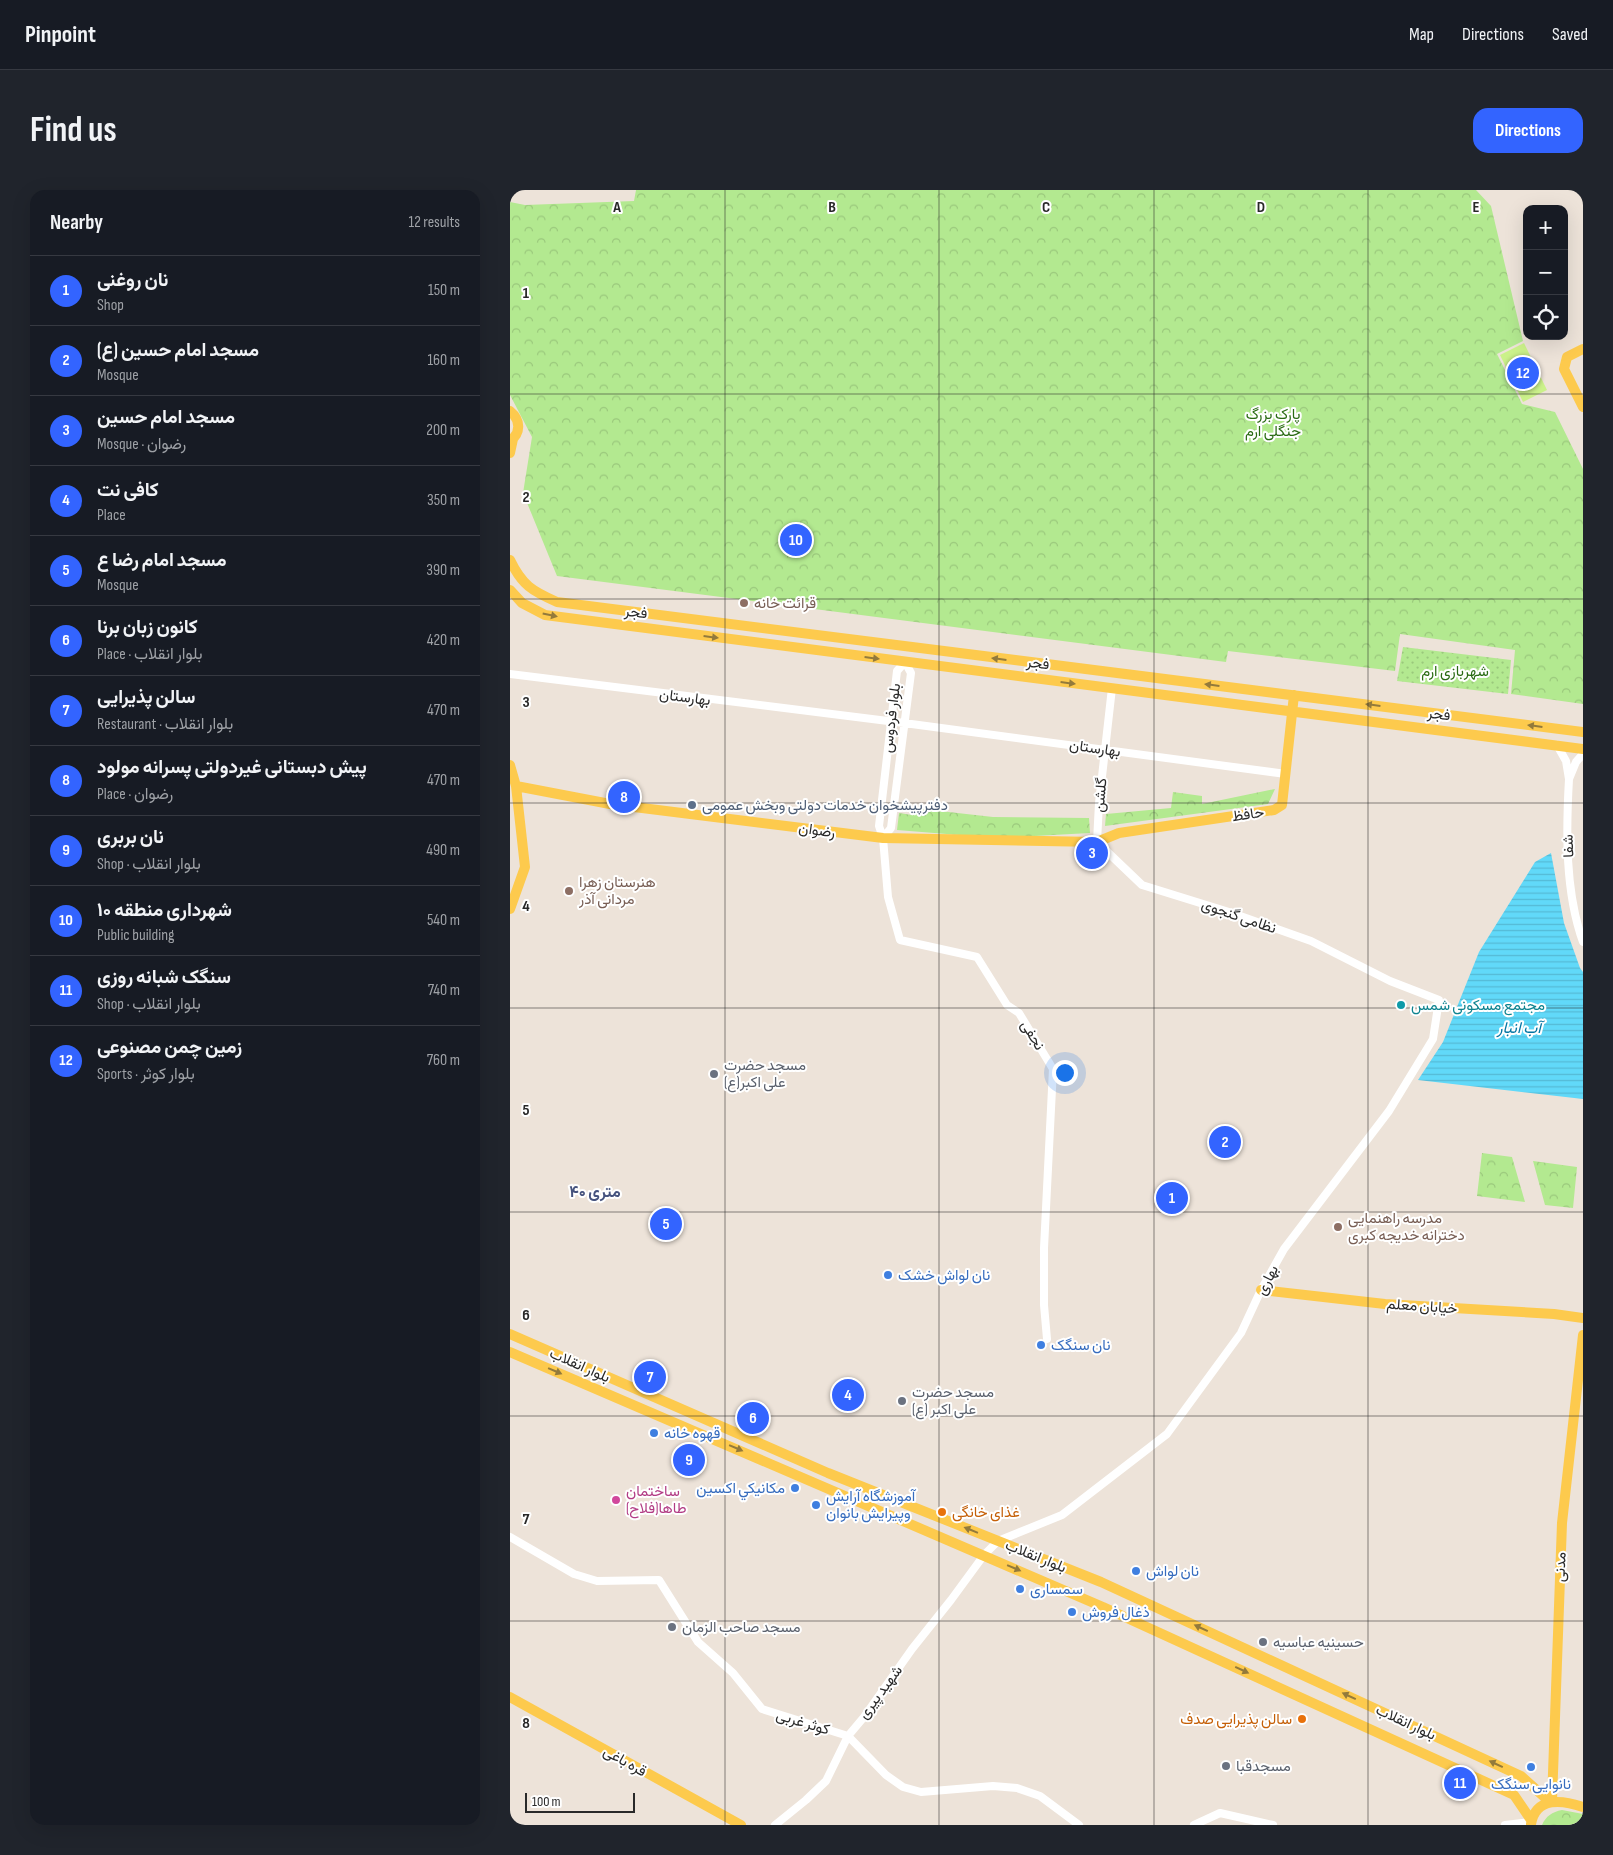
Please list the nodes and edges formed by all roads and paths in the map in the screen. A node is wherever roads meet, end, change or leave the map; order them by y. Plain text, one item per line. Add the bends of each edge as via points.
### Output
1 (1581, 353) edge
2 (1583, 407) edge
3 (510, 412) edge
4 (512, 440) edge
5 (510, 453) edge
6 (510, 560) edge
7 (510, 590) edge
8 (665, 616) junction
9 (663, 631) junction
10 (906, 647) junction
11 (905, 662) junction
12 (510, 674) edge
13 (1112, 688) junction
14 (1294, 695) junction
15 (1292, 711) junction
16 (890, 721) junction
17 (904, 723) junction
18 (1583, 732) edge
19 (1557, 745) junction
20 (1105, 749) junction
21 (1583, 749) edge
22 (1583, 754) edge
23 (510, 765) edge
24 (1286, 774) junction
25 (884, 777) junction
26 (897, 778) junction
27 (1569, 779) junction
28 (516, 786) junction
29 (1119, 833) joint
30 (883, 838) junction
31 (1097, 842) junction
32 (510, 909) edge
33 (1583, 942) edge
34 (1390, 981) joint
35 (1261, 1290) junction
36 (1583, 1318) edge
37 (510, 1334) edge
38 (1583, 1335) edge
39 (1048, 1339) dead end
40 (510, 1352) edge
41 (510, 1537) edge
42 (998, 1541) junction
43 (984, 1555) junction
44 (510, 1697) edge
45 (848, 1736) junction
46 (1551, 1802) junction
47 (1583, 1807) edge
48 (1531, 1823) edge
49 (741, 1825) edge
50 (775, 1825) edge
51 (1079, 1825) edge
52 (1194, 1825) edge
53 (1273, 1825) edge
54 (1505, 1825) edge

1 - 2 main road via 1567,357 1564,369
3 - 4 main road via 518,424
4 - 5 main road
6 - 8 main road, فجر via 518,575 534,592 557,602
7 -> 9 main road, فجر via 522,603 545,615
8 - 9 main road
8 - 10 main road, فجر
9 -> 11 main road, فجر
10 - 11 main road
14 -> 10 main road, فجر
11 -> 13 main road, فجر
11 - 16 street, بلوار فردوس via 897,671
11 - 17 street, بلوار فردوس via 911,673
12 - 16 street, بهارستان
13 - 15 main road, فجر
13 - 20 street, گلشن
14 - 15 main road, حافظ
18 -> 14 main road, فجر
15 - 19 main road, فجر
15 - 24 main road, حافظ
16 - 17 street, بهارستان
16 - 25 street, بلوار فردوس
17 - 20 street, بهارستان
17 - 26 street, بلوار فردوس
19 - 21 main road, فجر
19 - 27 street via 1566,761
20 - 24 street, بهارستان
20 - 31 street, گلشن
22 - 27 street
23 - 28 main road
24 - 29 main road, حافظ via 1282,805 1274,810
25 - 26 street
25 - 30 street, بلوار فردوس via 879,826
26 - 30 street, بلوار فردوس via 891,828
27 - 33 street, شفا via 1567,854
28 - 30 main road, رضوان via 610,804
28 - 32 main road via 524,867
29 - 31 main road, رضوان
30 - 31 main road, رضوان
30 - 39 street, نجفی via 888,897 900,940 977,956 1007,1005 1019,1013 1053,1069 1044,1257
31 - 34 street, نظامی گنجوی via 1142,885 1311,941
34 - 35 street, بهاری via 1439,1000 1433,1039 1390,1111 1284,1249
35 - 36 main road, خیابان معلم via 1385,1304
35 - 42 street, بهاری via 1241,1333 1168,1434 1062,1515
42 -> 37 main road, بلوار انقلاب via 828,1473
38 - 46 main road, مدنی via 1562,1522
40 -> 43 main road, بلوار انقلاب
41 - 45 street, کوثر غربی via 574,1574 597,1581 659,1580 698,1642 733,1673 762,1709
42 - 43 street, شهید پیری
46 -> 42 main road, بلوار انقلاب via 1521,1776 1100,1582
43 - 45 street, شهید پیری
43 -> 48 main road, بلوار انقلاب via 1514,1795
44 - 49 main road, قره باغی
45 - 50 street, شهید پیری via 826,1781
45 - 51 street, کوثر غربی via 886,1775 903,1787 921,1792 993,1786 1017,1788 1040,1796
46 - 47 main road
46 - 48 main road via 1541,1806
48 - 54 street
52 - 53 street via 1220,1813

